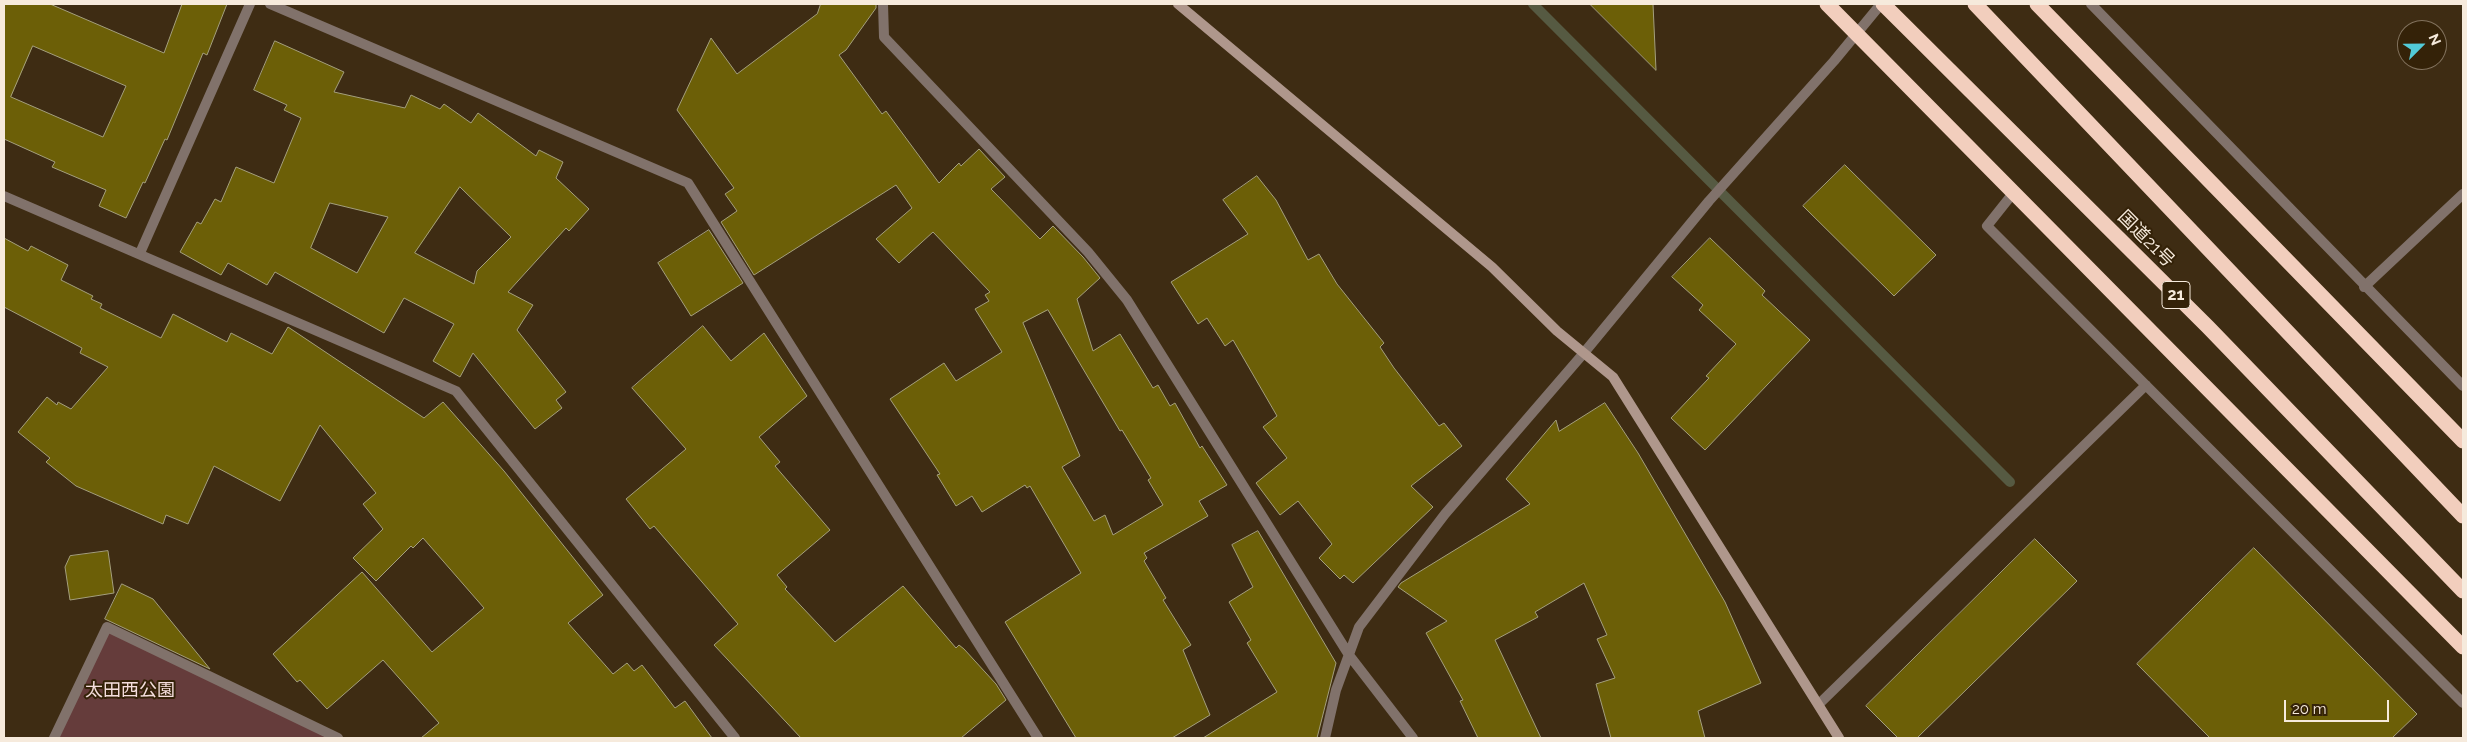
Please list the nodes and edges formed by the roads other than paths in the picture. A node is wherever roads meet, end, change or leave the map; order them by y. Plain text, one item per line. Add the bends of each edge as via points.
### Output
1 (250, 4) edge
2 (270, 4) edge
3 (883, 4) edge
4 (1178, 4) edge
5 (1828, 4) edge
6 (1882, 4) edge
7 (1975, 4) edge
8 (2037, 4) edge
9 (2091, 4) edge
10 (1856, 34) junction
11 (2014, 192) junction
12 (2463, 194) edge
13 (4, 196) edge
14 (140, 253) junction
15 (2364, 287) junction
16 (1583, 354) junction
17 (2146, 385) junction
18 (2463, 386) edge
19 (2463, 441) edge
20 (2463, 516) edge
21 (2463, 590) edge
22 (2463, 647) edge
23 (1349, 655) junction
24 (2463, 702) edge
25 (1819, 704) junction
26 (54, 738) edge
27 (338, 738) edge
28 (735, 738) edge
29 (1038, 738) edge
30 (1325, 738) edge
31 (1413, 738) edge
32 (1839, 738) edge

1 - 14 street
2 - 29 street via 688,183
3 - 23 street via 884,37 1088,252 1127,300
4 - 16 street via 1492,268
5 - 10 highway
6 - 10 street
6 - 21 highway, 国道21号 / 21 via 2208,327
7 - 20 highway
8 - 19 highway
9 - 15 street
10 - 11 highway
10 - 16 street via 1709,201
11 - 17 street via 1987,226
11 - 22 highway
12 - 15 street
13 - 14 street
14 - 28 street via 456,391
15 - 18 street
16 - 23 street via 1439,521 1359,627
16 - 25 street via 1612,378
17 - 24 street
17 - 25 street
23 - 30 street via 1336,690
23 - 31 street
25 - 32 street
26 - 27 street via 107,627

